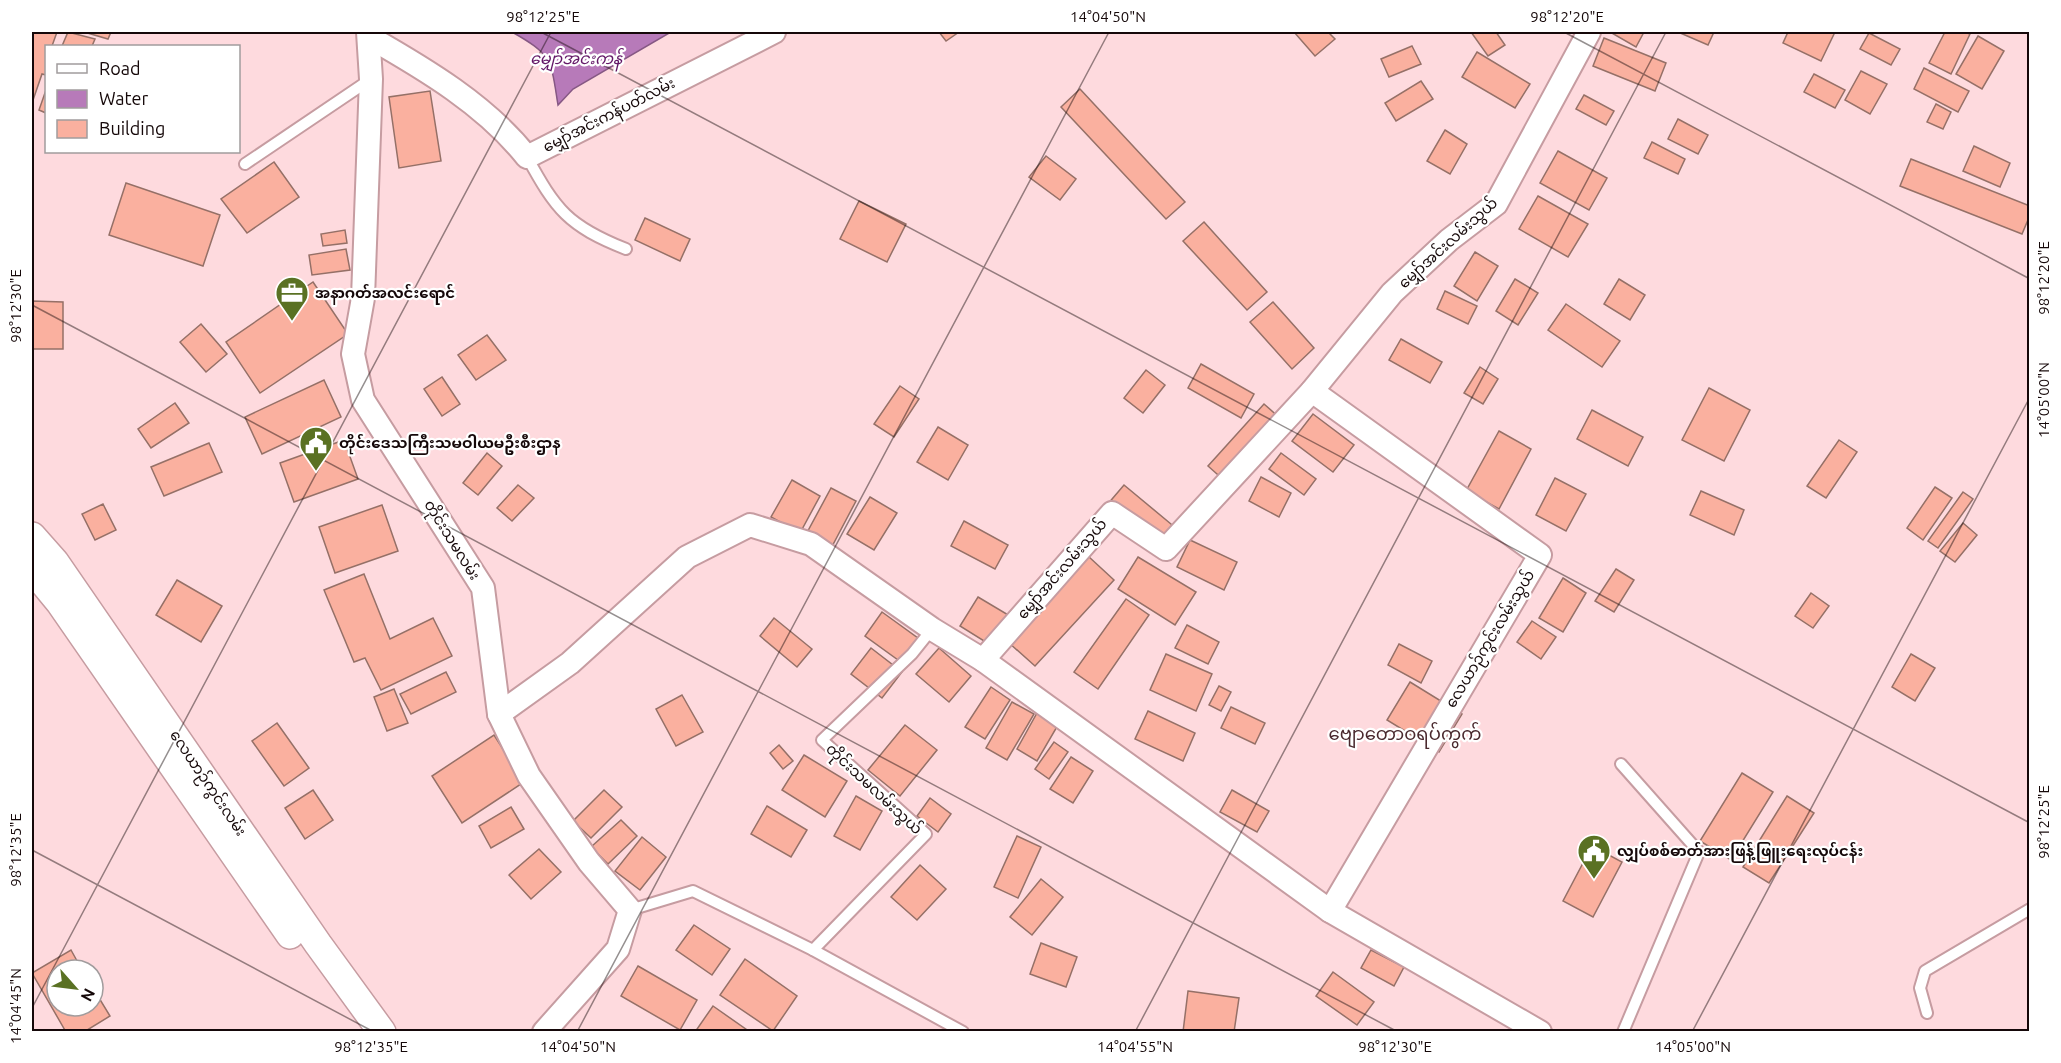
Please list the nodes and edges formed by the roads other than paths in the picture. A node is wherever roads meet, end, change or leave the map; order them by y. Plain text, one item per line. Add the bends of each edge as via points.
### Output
1 (774, 32) edge
2 (1589, 32) edge
3 (369, 34) edge
4 (371, 79) junction
5 (527, 156) junction
6 (245, 164) dead end
7 (626, 249) dead end
8 (1312, 391) junction
9 (32, 536) edge
10 (32, 568) edge
11 (932, 629) junction
12 (983, 660) junction
13 (499, 714) junction
14 (1621, 764) dead end
15 (2030, 909) edge
16 (630, 910) junction
17 (1330, 911) junction
18 (813, 950) junction
19 (1927, 1013) dead end
20 (361, 1032) edge
21 (382, 1032) edge
22 (544, 1032) edge
23 (963, 1032) edge
24 (1540, 1032) edge
25 (1623, 1032) edge

1 - 5 street, မျှော်အင်းကန်ပတ်လမ်း
2 - 8 street, မျှော်အင်းလမ်းသွယ် via 1496,204 1449,240 1392,293
3 - 4 street, တိုင်းသမလမ်း
3 - 5 street, မျှော်အင်းကန်ပတ်လမ်း via 423,68 508,133
4 - 6 lane
4 - 13 street, တိုင်းသမလမ်း via 363,298 353,354 363,400 483,588
5 - 7 lane via 566,218 591,235
8 - 12 street, မျှော်အင်းလမ်းသွယ် via 1166,549 1112,513
8 - 17 street, လေယာဉ်ကွင်းလမ်းသွယ် via 1540,555
9 - 21 street, လေယာဉ်ကွင်းလမ်း via 55,562
10 - 20 street, လေယာဉ်ကွင်းလမ်း
11 - 12 street
11 - 13 street via 811,544 750,525 687,557 570,663
11 - 18 lane, တိုင်းသမလမ်းသွယ် via 912,654 822,740 926,834
12 - 17 street
13 - 16 street, တိုင်းသမလမ်း via 529,776 589,862
14 - 25 lane via 1699,852
15 - 19 lane via 1925,971 1920,988
16 - 18 lane via 693,891
16 - 22 street via 618,949
17 - 24 street
18 - 23 lane

